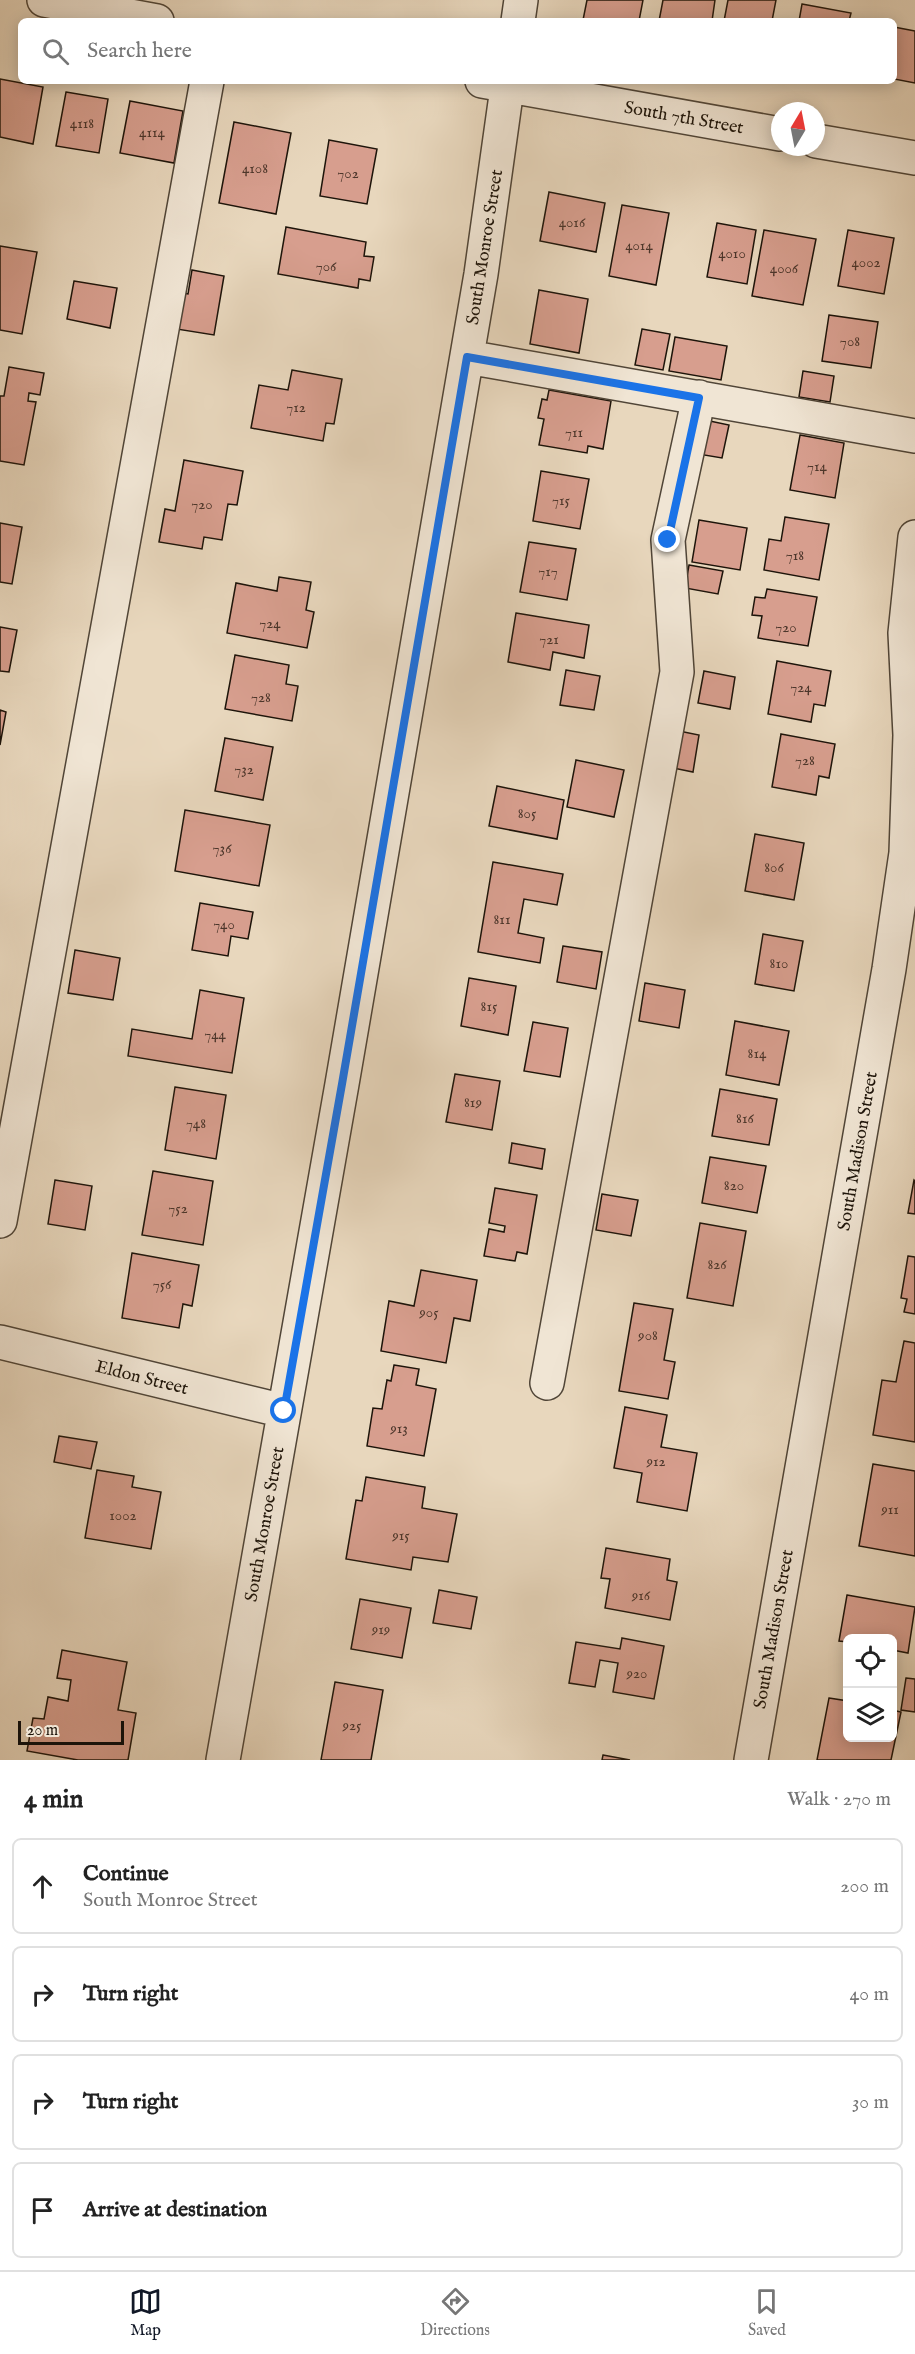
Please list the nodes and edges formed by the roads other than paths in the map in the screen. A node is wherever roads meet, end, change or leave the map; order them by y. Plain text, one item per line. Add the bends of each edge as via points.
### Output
1 (44, 0) edge
2 (521, 0) edge
3 (141, 18) edge
4 (518, 18) edge
5 (206, 84) edge
6 (499, 84) edge
7 (505, 84) edge
8 (771, 132) edge
9 (825, 143) edge
10 (915, 158) edge
11 (467, 357) junction
12 (699, 398) junction
13 (915, 436) edge
14 (915, 537) edge
15 (0, 1221) edge
16 (0, 1342) edge
17 (547, 1383) dead end
18 (284, 1411) junction
19 (223, 1760) edge
20 (750, 1760) edge

1 - 3 street
2 - 4 street
5 - 15 street
6 - 11 street, South Monroe Street via 481,274
7 - 8 street, South 7th Street
9 - 10 street
11 - 12 street
11 - 18 street, South Monroe Street
12 - 13 street
12 - 17 street via 668,540 677,672
14 - 20 street, South Madison Street via 905,633 910,735 906,853
16 - 18 street, Eldon Street
18 - 19 street, South Monroe Street

